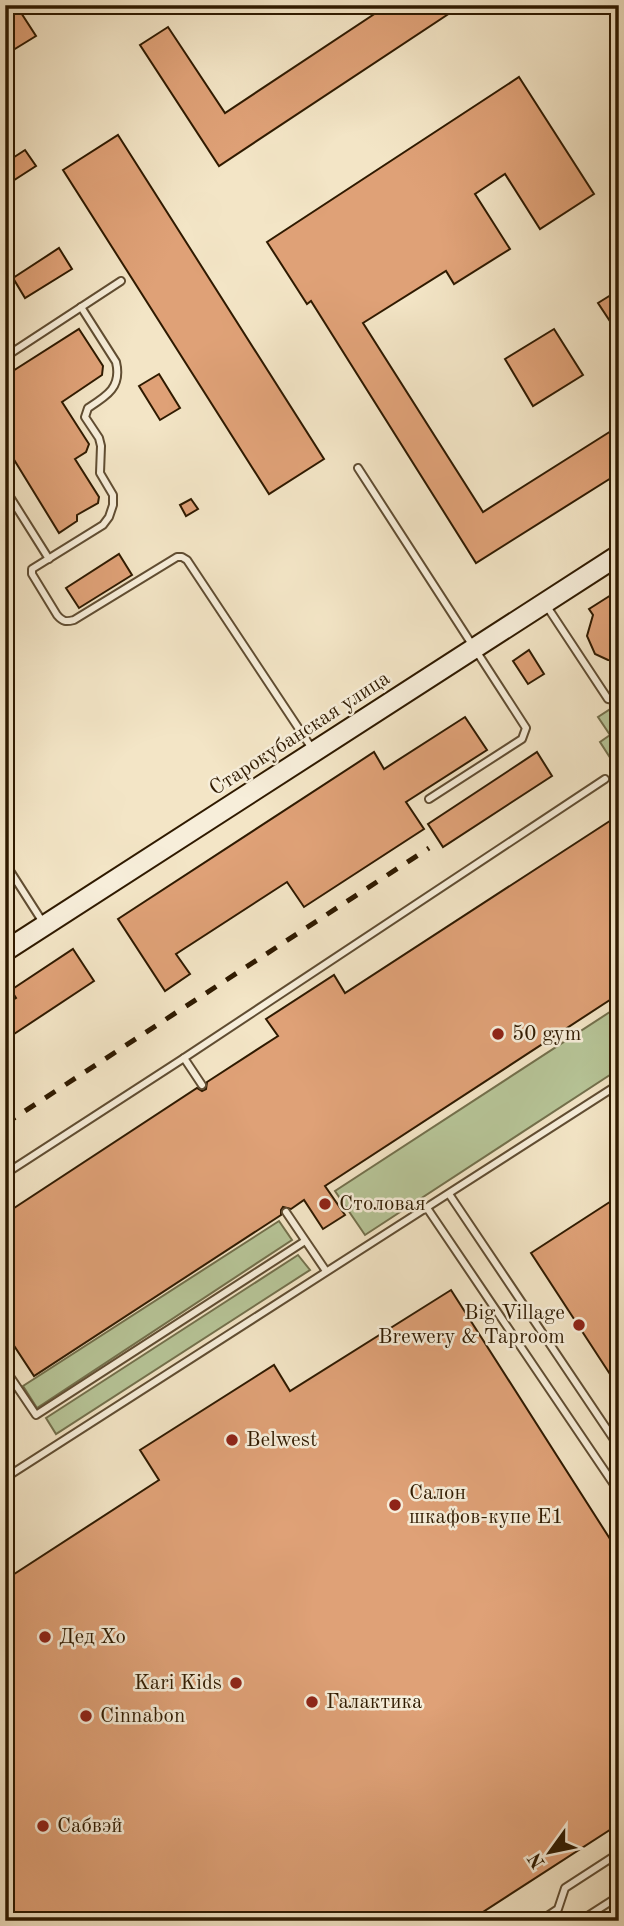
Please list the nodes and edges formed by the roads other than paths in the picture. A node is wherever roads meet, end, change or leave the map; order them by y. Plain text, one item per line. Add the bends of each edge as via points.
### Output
1 (121, 281) dead end
2 (81, 307) junction
3 (5, 357) edge
4 (358, 468) dead end
5 (5, 489) edge
6 (619, 555) edge
7 (49, 559) junction
8 (545, 603) junction
9 (475, 648) junction
10 (619, 697) edge
11 (314, 752) junction
12 (605, 779) dead end
13 (429, 799) dead end
14 (5, 863) edge
15 (45, 925) junction
16 (5, 951) edge
17 (184, 1058) junction
18 (619, 1084) edge
19 (202, 1085) dead end
20 (5, 1174) edge
21 (449, 1194) junction
22 (427, 1208) junction
23 (286, 1212) dead end
24 (305, 1241) junction
25 (326, 1271) junction
26 (5, 1369) edge
27 (619, 1447) edge
28 (5, 1478) edge
29 (619, 1492) edge
30 (619, 1853) edge
31 (619, 1896) edge
32 (540, 1921) edge
33 (580, 1921) edge

1 - 2 lane
2 - 3 lane
2 - 7 lane via 118,372 115,387 88,408 85,417 99,438 100,473 113,495 113,506 103,525
4 - 9 lane
5 - 7 lane
6 - 8 street, Старокубанская улица
7 - 11 lane via 32,569 32,574 57,615 68,622 177,557 187,560
8 - 9 street, Старокубанская улица
8 - 10 lane via 608,699
9 - 11 street, Старокубанская улица
9 - 13 lane via 526,729 522,739
11 - 15 street, Старокубанская улица
12 - 17 lane
14 - 15 lane
15 - 16 street, Старокубанская улица
17 - 19 lane
17 - 20 lane
18 - 21 lane
21 - 22 lane
21 - 27 lane
22 - 25 lane
22 - 29 lane
23 - 24 lane
24 - 25 lane
24 - 26 lane via 36,1415
25 - 28 lane
30 - 32 lane via 565,1888 558,1909
31 - 33 lane

